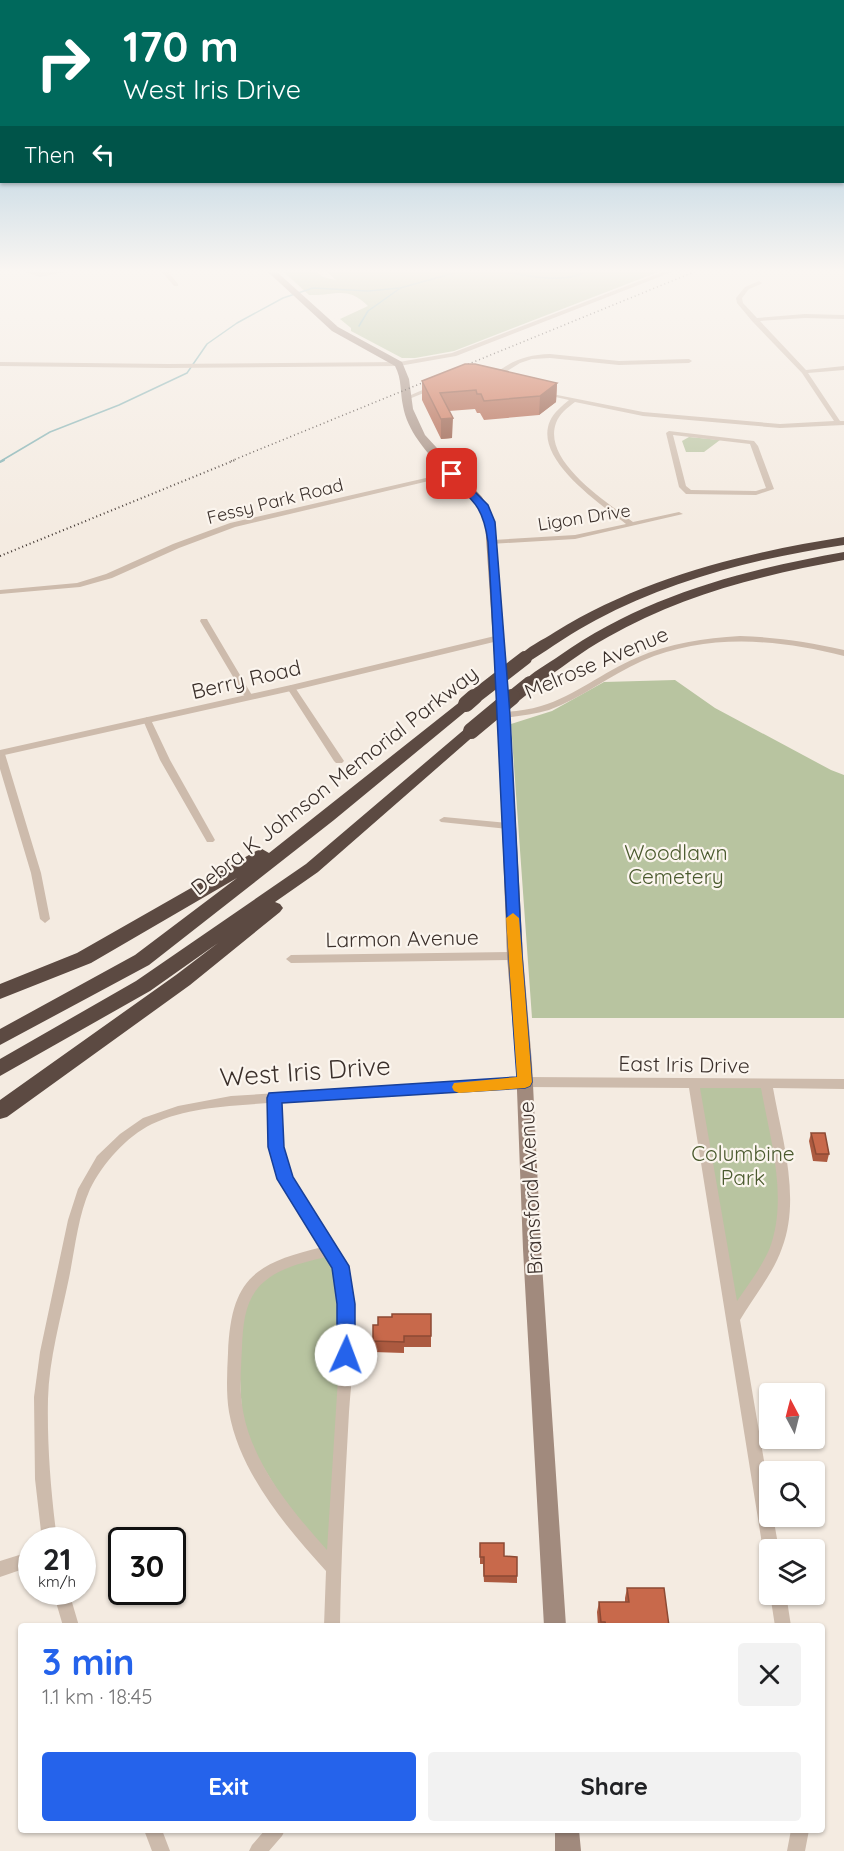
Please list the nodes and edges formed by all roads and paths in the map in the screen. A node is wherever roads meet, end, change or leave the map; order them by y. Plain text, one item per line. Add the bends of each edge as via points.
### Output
1 (389, 358) edge
2 (433, 358) edge
3 (527, 358) edge
4 (573, 358) edge
5 (791, 358) edge
6 (689, 361) dead end
7 (0, 364) edge
8 (399, 364) junction
9 (844, 368) edge
10 (804, 372) junction
11 (483, 377) edge
12 (491, 379) junction
13 (505, 382) edge
14 (442, 384) edge
15 (538, 391) edge
16 (407, 398) junction
17 (573, 400) junction
18 (665, 417) junction
19 (841, 423) edge
20 (669, 433) junction
21 (452, 474) junction
22 (680, 514) dead end
23 (632, 525) junction
24 (844, 541) edge
25 (492, 542) junction
26 (844, 556) edge
27 (0, 592) edge
28 (204, 621) dead end
29 (499, 638) junction
30 (844, 653) edge
31 (291, 688) junction
32 (249, 697) junction
33 (504, 715) junction
34 (147, 720) junction
35 (0, 754) edge
36 (339, 761) dead end
37 (328, 816) junction
38 (444, 820) dead end
39 (508, 826) junction
40 (210, 840) dead end
41 (312, 868) junction
42 (45, 919) dead end
43 (94, 950) junction
44 (515, 956) junction
45 (291, 959) dead end
46 (0, 982) edge
47 (0, 992) edge
48 (0, 1038) edge
49 (0, 1068) edge
50 (525, 1082) junction
51 (694, 1084) junction
52 (766, 1084) junction
53 (844, 1084) edge
54 (274, 1098) junction
55 (0, 1112) edge
56 (332, 1250) junction
57 (733, 1319) junction
58 (48, 1527) edge
59 (769, 1539) edge
60 (18, 1563) edge
61 (333, 1568) junction
62 (0, 1569) edge
63 (65, 1605) edge
64 (780, 1605) edge
65 (70, 1623) edge
66 (332, 1623) edge
67 (555, 1623) edge
68 (783, 1623) edge
69 (154, 1833) edge
70 (273, 1833) edge
71 (567, 1833) edge
72 (799, 1833) edge
73 (162, 1851) edge
74 (258, 1851) edge
75 (568, 1851) edge
76 (796, 1851) edge

1 - 8 main road
2 - 8 street
3 - 12 street
4 - 6 street via 619,363
5 - 10 street
7 - 8 street
8 - 16 main road, Bransford Avenue
9 - 10 street
10 - 19 street
11 - 12 street
12 - 13 street
14 - 16 street
15 - 17 street
16 - 21 main road, Bransford Avenue via 418,433
17 - 18 street
17 - 23 street via 551,425 553,451 580,482
18 - 19 street via 780,426
18 - 20 street
20 - 20 street via 683,487 689,492 756,493 770,489 752,442
21 - 25 main road, Bransford Avenue via 484,507
21 - 27 street, Fessy Park Road via 233,525 109,576 77,585
22 - 23 street, Ligon Drive
23 - 25 street, Ligon Drive via 575,537
24 - 37 highway, Debra K Johnson Memorial Parkway, bridge via 733,563 670,583 591,617 525,658
25 - 29 main road, Bransford Avenue
26 - 41 highway, bridge via 761,573 687,596 603,634 530,683
28 - 32 street
29 - 31 street, Berry Road
29 - 33 main road, Bransford Avenue
30 - 33 street, Melrose Avenue via 759,639 690,644 644,658 547,707
31 - 32 street, Berry Road
31 - 36 street
32 - 34 street, Berry Road
33 - 39 main road, Bransford Avenue
34 - 35 street, Berry Road
34 - 40 street
35 - 42 street via 36,873
37 - 43 highway via 140,928
37 - 48 highway, Debra K Johnson Memorial Parkway via 142,960
38 - 39 street
39 - 44 main road, Bransford Avenue
41 - 49 highway via 135,991
41 - 55 highway via 297,888 224,949
43 - 46 highway
43 - 47 highway
44 - 45 street, Larmon Avenue
44 - 50 main road, Bransford Avenue
50 - 51 street, East Iris Drive
50 - 54 street, West Iris Drive
50 - 67 main road, Bransford Avenue
51 - 52 street, East Iris Drive
51 - 57 street
52 - 53 street, East Iris Drive
52 - 57 street via 784,1220 776,1249
54 - 56 street via 276,1147 282,1169 300,1204
54 - 58 street, West Iris Drive via 195,1106 147,1121 106,1154 87,1183 72,1231 41,1397 42,1479
56 - 61 street via 345,1285 347,1331
56 - 61 street via 275,1268 250,1287 237,1324 234,1383 238,1419 258,1470 309,1542
57 - 59 street
60 - 62 street
61 - 66 street
63 - 65 street
64 - 68 street
69 - 73 street
70 - 74 street
71 - 75 main road
72 - 76 street

